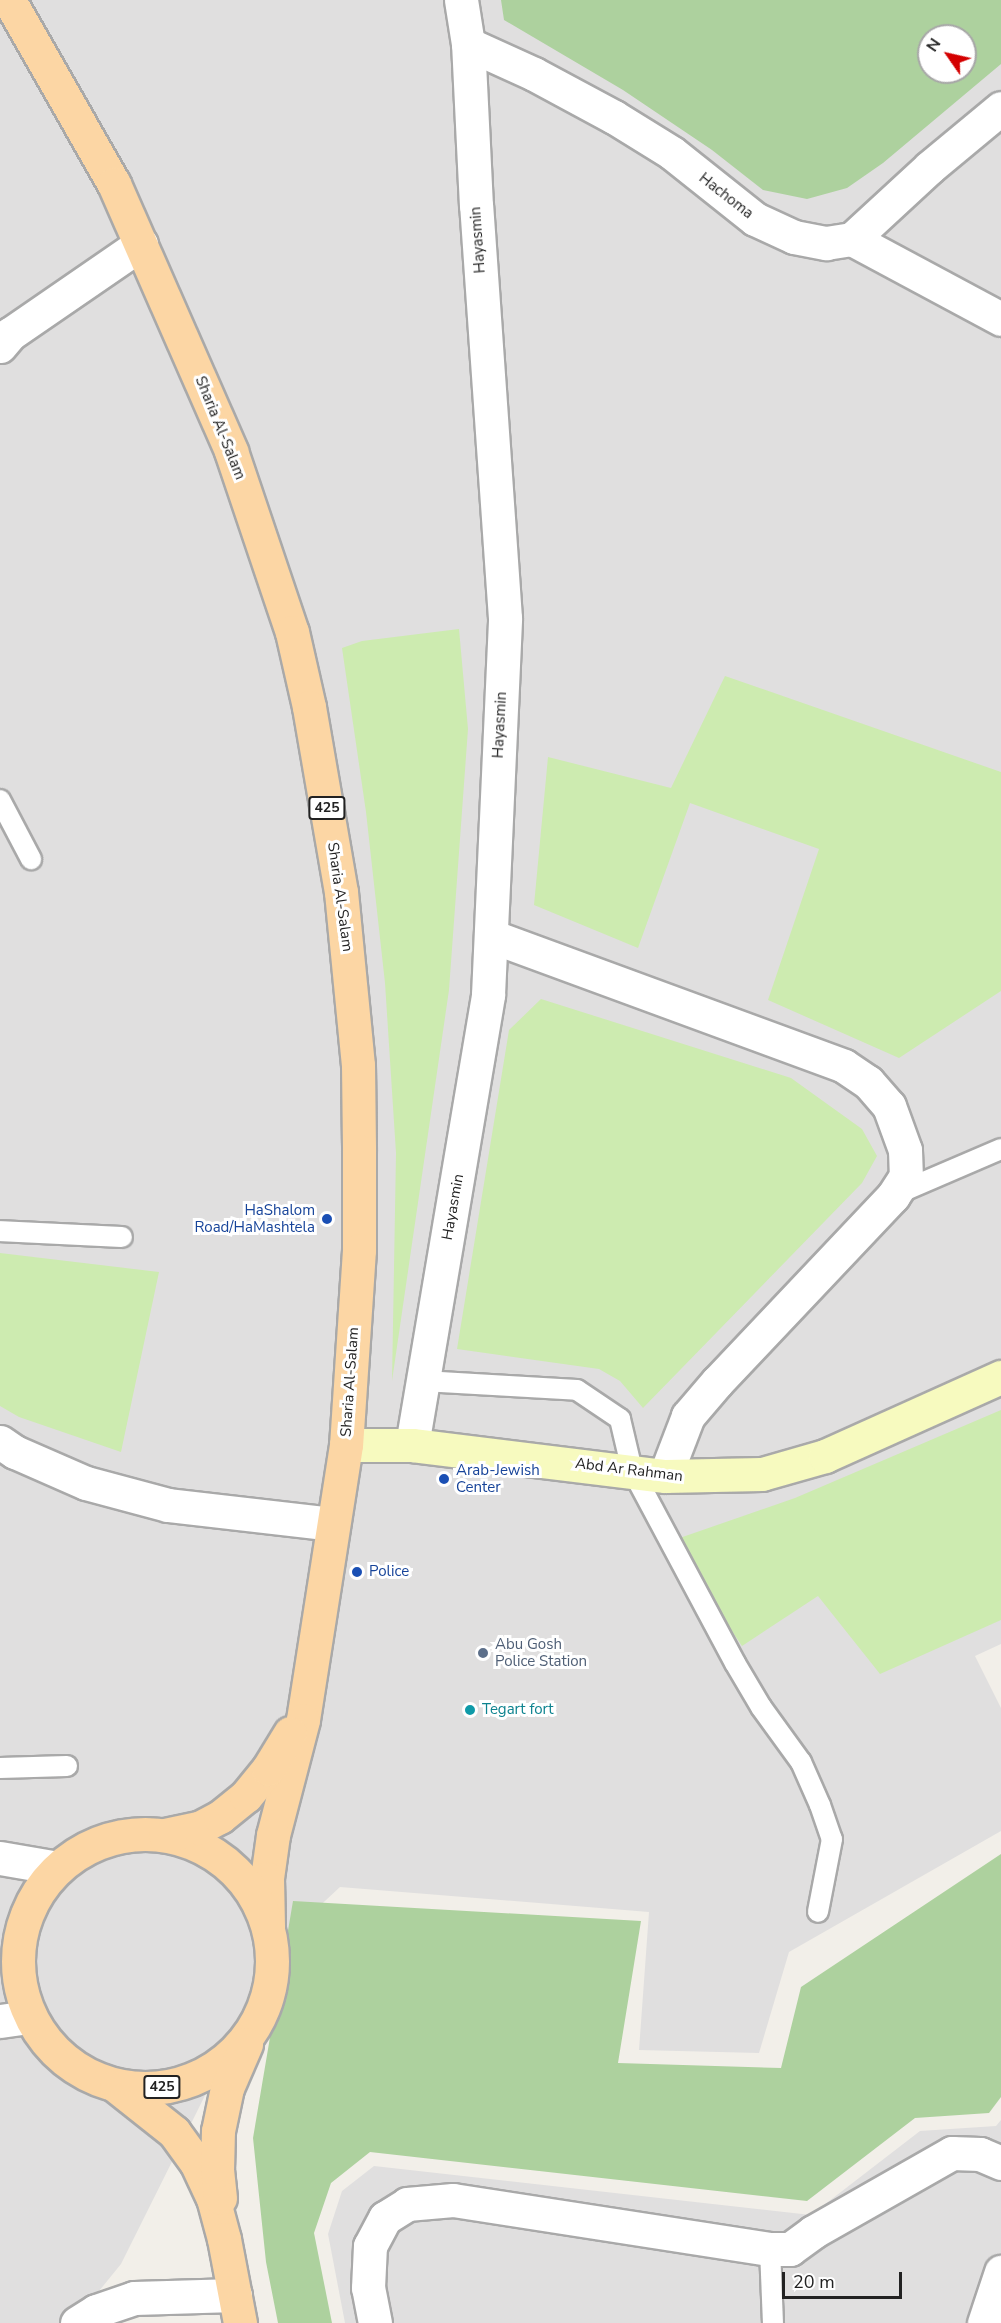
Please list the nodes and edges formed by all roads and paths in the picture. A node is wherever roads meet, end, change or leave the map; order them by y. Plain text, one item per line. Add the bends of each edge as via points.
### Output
1 (9, 0) edge
2 (461, 0) edge
3 (468, 44) junction
4 (1001, 108) edge
5 (852, 238) junction
6 (141, 244) junction
7 (1001, 319) edge
8 (0, 346) edge
9 (0, 800) edge
10 (31, 859) dead end
11 (491, 936) junction
12 (1001, 1149) edge
13 (893, 1196) junction
14 (0, 1231) edge
15 (122, 1237) dead end
16 (1001, 1377) edge
17 (423, 1381) junction
18 (412, 1444) junction
19 (346, 1445) junction
20 (2, 1447) edge
21 (632, 1470) junction
22 (665, 1476) junction
23 (333, 1524) junction
24 (309, 1677) junction
25 (68, 1766) dead end
26 (0, 1768) edge
27 (165, 1835) junction
28 (0, 1858) edge
29 (58, 1868) junction
30 (818, 1912) dead end
31 (268, 1927) junction
32 (15, 2019) edge
33 (252, 2030) junction
34 (116, 2086) junction
35 (1001, 2163) edge
36 (224, 2238) junction
37 (770, 2249) junction
38 (1001, 2272) edge
39 (237, 2309) edge
40 (77, 2323) edge
41 (375, 2323) edge
42 (773, 2323) edge
43 (984, 2323) edge

1 - 6 main road, Sharia Al-Salam / 425 via 114,184
2 - 3 street, Hayasmin
3 - 5 street, Hachoma via 614,117 672,153 755,219 794,237 826,243
3 - 11 street, Hayasmin via 505,618
4 - 5 street
5 - 7 street
6 - 8 street via 10,334
6 - 19 main road, Sharia Al-Salam / 425 via 231,451 264,547 292,632 323,786 341,892 358,1065 359,1251
9 - 10 lane
11 - 13 street via 844,1066 868,1082 889,1106 905,1150 906,1176
11 - 17 street, Hayasmin via 488,995
12 - 13 lane
13 - 22 street via 688,1416
14 - 15 lane
16 - 22 street, Abd Ar Rahman via 792,1468 762,1474
17 - 18 street, Hayasmin
17 - 21 lane via 577,1390 620,1419
18 - 19 street, Abd Ar Rahman
18 - 21 street, Abd Ar Rahman
19 - 23 main road, Sharia Al-Salam / 425
20 - 23 street via 86,1484 168,1505
21 - 22 street, Abd Ar Rahman
21 - 30 lane via 735,1664 801,1762 820,1804 832,1839
23 - 24 main road, Sharia Al-Salam / 425
24 - 27 main road, Sharia Al-Salam / 425 via 300,1711 284,1746 246,1796 199,1828
24 - 31 main road, Sharia Al-Salam / 425 via 297,1751 273,1835 267,1878
25 - 26 lane
27 - 29 main road, 425 via 127,1835 89,1846
27 - 31 main road, 425 via 202,1847 231,1867 254,1895
28 - 29 street
29 - 32 main road, 425 via 33,1900 20,1938
31 - 33 main road, 425 via 272,1962 267,1998
32 - 34 main road, 425 via 81,2072
33 - 34 main road, 425 via 226,2059 193,2079 156,2089
33 - 36 main road, 425 via 227,2088 218,2131 217,2171
34 - 36 main road, 425 via 174,2132 196,2162 213,2198
35 - 37 street via 980,2154 952,2152 790,2249
36 - 39 main road, 425
37 - 41 street via 453,2200 407,2204 386,2218 370,2246 368,2288
37 - 42 lane
38 - 43 street
39 - 40 street via 134,2298 96,2311

